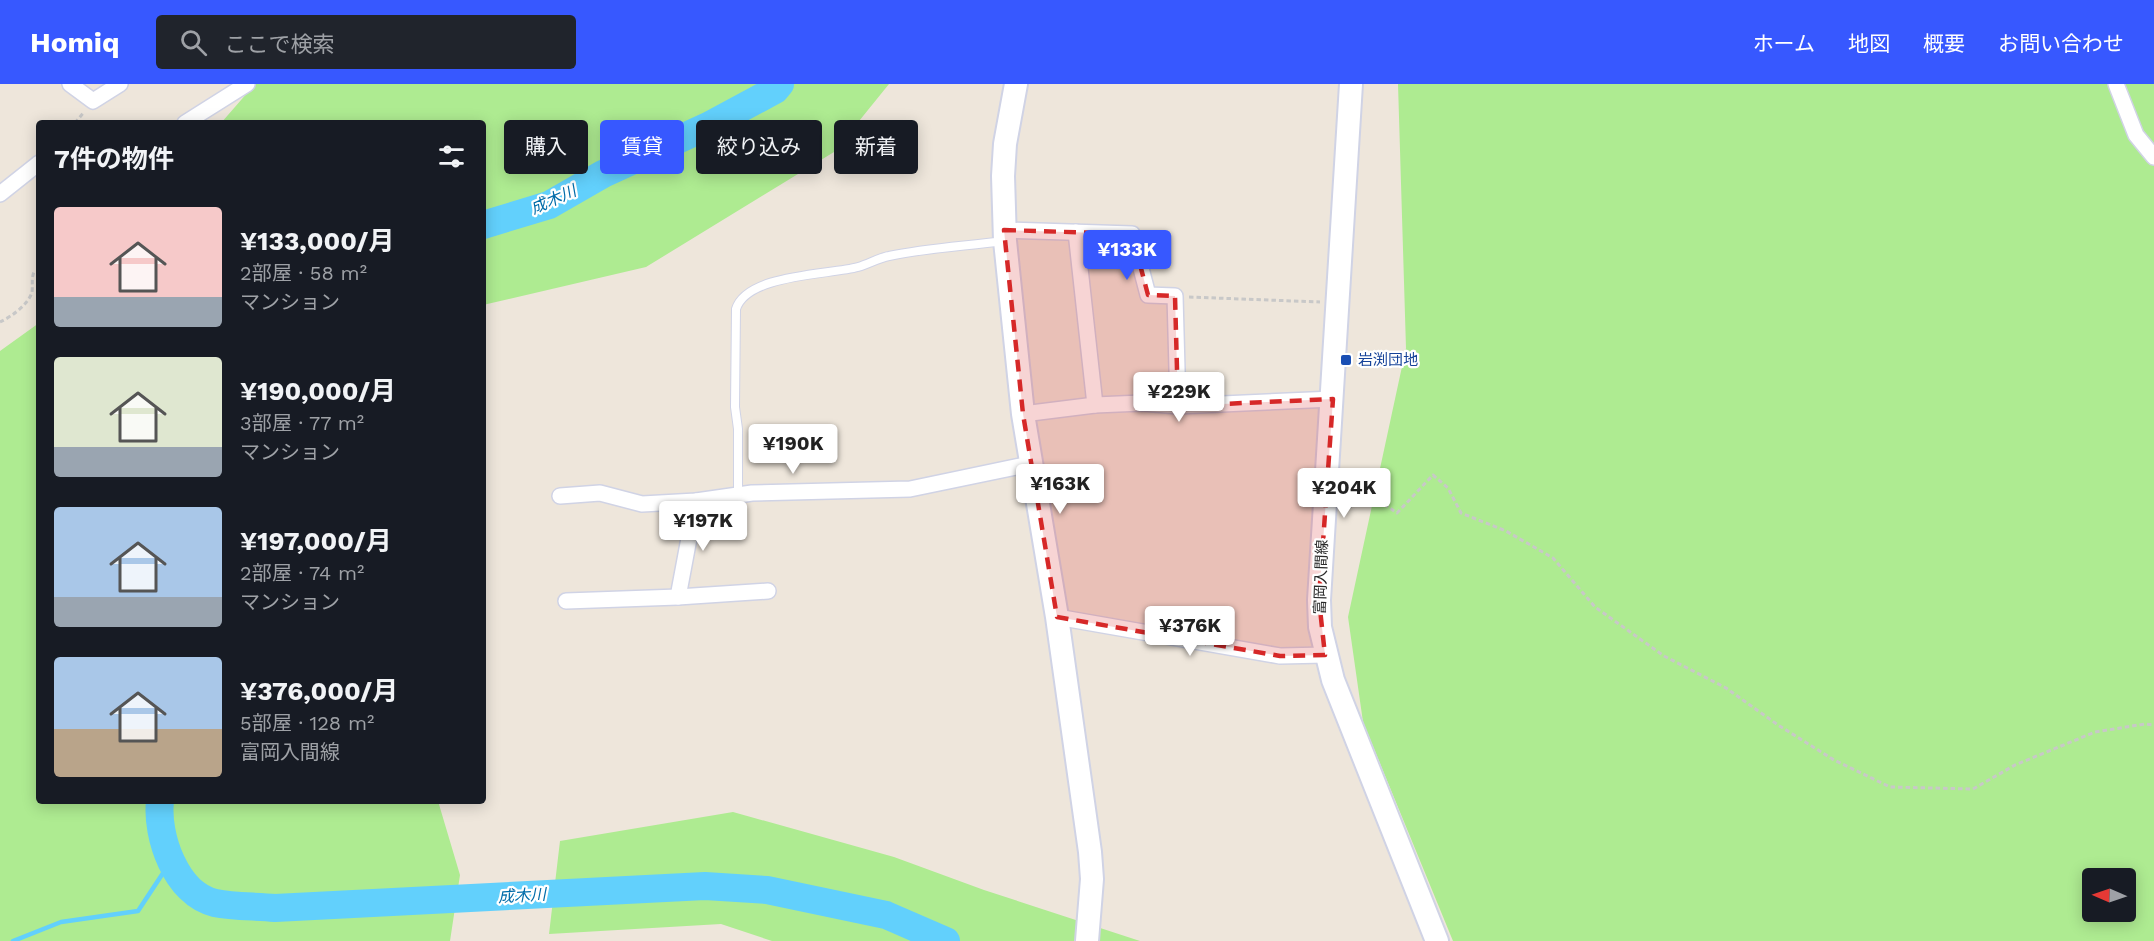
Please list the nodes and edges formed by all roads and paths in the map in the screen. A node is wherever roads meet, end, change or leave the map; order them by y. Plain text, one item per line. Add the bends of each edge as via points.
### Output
1 (70, 84) edge
2 (120, 84) edge
3 (248, 84) edge
4 (1016, 84) edge
5 (1351, 84) edge
6 (2116, 84) edge
7 (190, 120) edge
8 (2154, 157) edge
9 (36, 165) edge
10 (0, 194) edge
11 (1076, 232) junction
12 (1005, 235) junction
13 (36, 272) edge
14 (1175, 296) junction
15 (1339, 303) junction
16 (0, 322) edge
17 (1333, 399) junction
18 (1095, 405) junction
19 (1178, 406) junction
20 (1023, 414) junction
21 (1030, 464) junction
22 (738, 495) junction
23 (560, 496) dead end
24 (696, 501) junction
25 (1324, 518) junction
26 (768, 591) dead end
27 (678, 597) junction
28 (566, 601) dead end
29 (1057, 617) junction
30 (1325, 655) junction
31 (2154, 725) edge
32 (1087, 941) edge
33 (1437, 941) edge

1 - 2 street via 93,101
3 - 7 street
4 - 12 main road via 1005,144
5 - 15 main road, 富岡入間線
6 - 8 street via 2136,135
9 - 10 street
11 - 12 street
11 - 14 street via 1132,234 1148,295
11 - 18 street
12 - 20 main road
12 - 22 lane via 888,256 858,267 782,278 737,303
13 - 16 path via 28,300
14 - 15 path
14 - 19 street
15 - 17 main road, 富岡入間線
17 - 19 street
17 - 25 main road, 富岡入間線
18 - 19 street
18 - 20 street
20 - 21 main road
21 - 22 street via 910,489
21 - 29 main road
22 - 24 street
23 - 24 street via 600,493 642,504
24 - 27 street
25 - 30 main road, 富岡入間線 via 1319,600
25 - 31 path via 1342,513 1370,492 1397,513 1433,475 1448,488 1461,513 1506,531 1553,558 1595,607 1664,656 1726,688 1834,760 1890,787 1973,789 2014,765 2095,732
26 - 27 street
27 - 28 street
29 - 30 street via 1280,656
29 - 32 main road via 1090,852
30 - 33 main road, 富岡入間線

